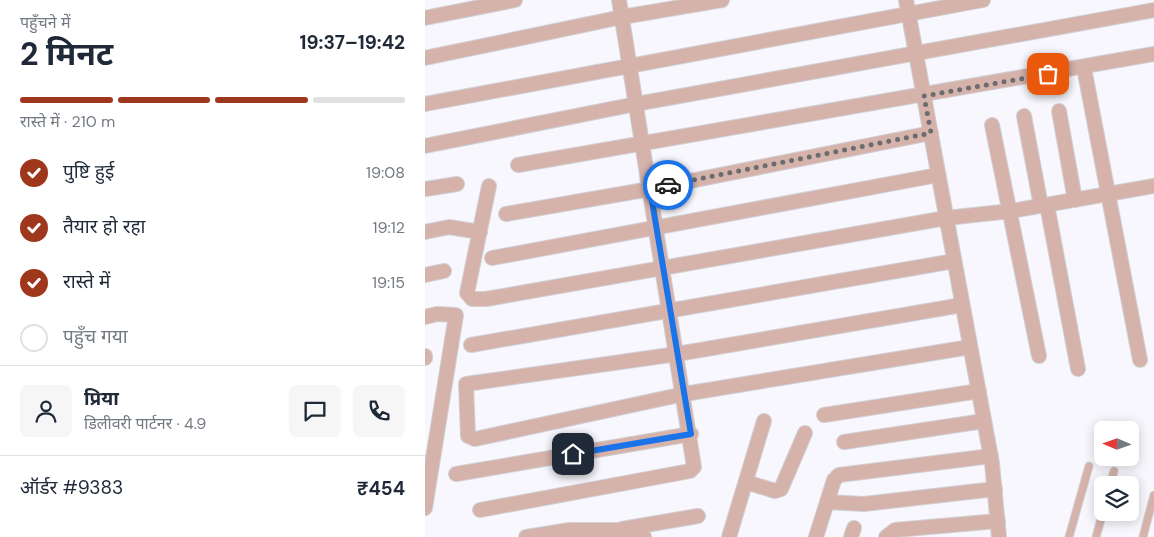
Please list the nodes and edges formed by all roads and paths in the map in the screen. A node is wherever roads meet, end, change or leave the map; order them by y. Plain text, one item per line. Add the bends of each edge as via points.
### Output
1 (515, 0) edge
2 (619, 0) edge
3 (722, 0) edge
4 (906, 0) edge
5 (983, 0) edge
6 (1154, 10) edge
7 (908, 14) junction
8 (623, 17) junction
9 (425, 18) edge
10 (915, 53) junction
11 (1154, 54) edge
12 (425, 58) edge
13 (629, 65) junction
14 (1084, 68) junction
15 (924, 96) junction
16 (425, 104) edge
17 (636, 104) junction
18 (1059, 111) dead end
19 (1024, 116) dead end
20 (992, 125) dead end
21 (931, 133) junction
22 (642, 142) junction
23 (425, 146) edge
24 (518, 165) dead end
25 (938, 175) junction
26 (457, 184) dead end
27 (489, 186) dead end
28 (1154, 186) edge
29 (425, 189) edge
30 (650, 189) junction
31 (1108, 194) junction
32 (1075, 200) junction
33 (1044, 206) junction
34 (1011, 211) junction
35 (507, 214) dead end
36 (946, 218) junction
37 (657, 229) junction
38 (425, 232) edge
39 (480, 232) junction
40 (492, 258) dead end
41 (954, 262) junction
42 (663, 266) junction
43 (443, 271) dead end
44 (425, 275) edge
45 (963, 305) junction
46 (670, 312) junction
47 (425, 317) edge
48 (471, 345) dead end
49 (970, 348) junction
50 (677, 354) junction
51 (1039, 356) dead end
52 (1140, 360) dead end
53 (1078, 369) dead end
54 (979, 391) junction
55 (684, 394) junction
56 (824, 415) dead end
57 (764, 421) dead end
58 (984, 421) junction
59 (805, 433) dead end
60 (691, 434) junction
61 (845, 442) dead end
62 (991, 456) junction
63 (1089, 466) dead end
64 (1114, 471) dead end
65 (456, 474) dead end
66 (1113, 476) edge
67 (746, 482) junction
68 (995, 489) junction
69 (1154, 495) edge
70 (827, 502) junction
71 (425, 508) edge
72 (480, 510) dead end
73 (698, 516) dead end
74 (998, 521) junction
75 (1100, 521) edge
76 (623, 533) edge
77 (526, 537) edge
78 (644, 537) edge
79 (729, 537) edge
80 (816, 537) edge
81 (886, 537) edge
82 (999, 537) edge
83 (1069, 537) edge
84 (1096, 537) edge
85 (1143, 537) edge

1 - 9 street
2 - 8 street
3 - 8 street
4 - 7 street
5 - 7 street
6 - 10 street
7 - 10 street
7 - 13 street
8 - 12 street
8 - 13 street
10 - 15 street
10 - 17 street
11 - 14 street
13 - 16 street
13 - 17 street
14 - 15 street
14 - 31 street
15 - 21 street
15 - 22 street
17 - 22 street
17 - 23 street
18 - 32 street
19 - 33 street
20 - 34 street
21 - 25 street
21 - 30 street
22 - 24 street
22 - 30 street
25 - 36 street
25 - 37 street
26 - 29 street
27 - 39 street
28 - 31 street
30 - 35 street
30 - 37 street
31 - 32 street
31 - 52 street
32 - 33 street
33 - 34 street
33 - 53 street
34 - 36 street
34 - 51 street
36 - 41 street
36 - 42 street
37 - 40 street
37 - 42 street
38 - 39 street via 449,227
39 - 42 street via 467,293 472,299
41 - 45 street
41 - 46 street
42 - 46 street
43 - 44 street
45 - 49 street
45 - 50 street
46 - 48 street
46 - 50 street
47 - 71 street via 437,314 456,316
49 - 54 street
49 - 55 street
50 - 55 street
50 - 55 street via 467,384 468,436 475,439
54 - 56 street
54 - 58 street
55 - 60 street
57 - 67 street
58 - 61 street
58 - 62 street
59 - 67 street via 781,489 775,491
60 - 65 street
60 - 72 street via 695,464 690,471
62 - 68 street
62 - 70 street via 839,475 833,480
63 - 83 lane
64 - 66 lane
67 - 79 street
68 - 70 street via 865,504
68 - 74 street
69 - 85 lane
70 - 80 street
73 - 76 street
74 - 81 street via 895,530
74 - 82 street
75 - 84 lane
76 - 77 street via 570,530
76 - 78 street

